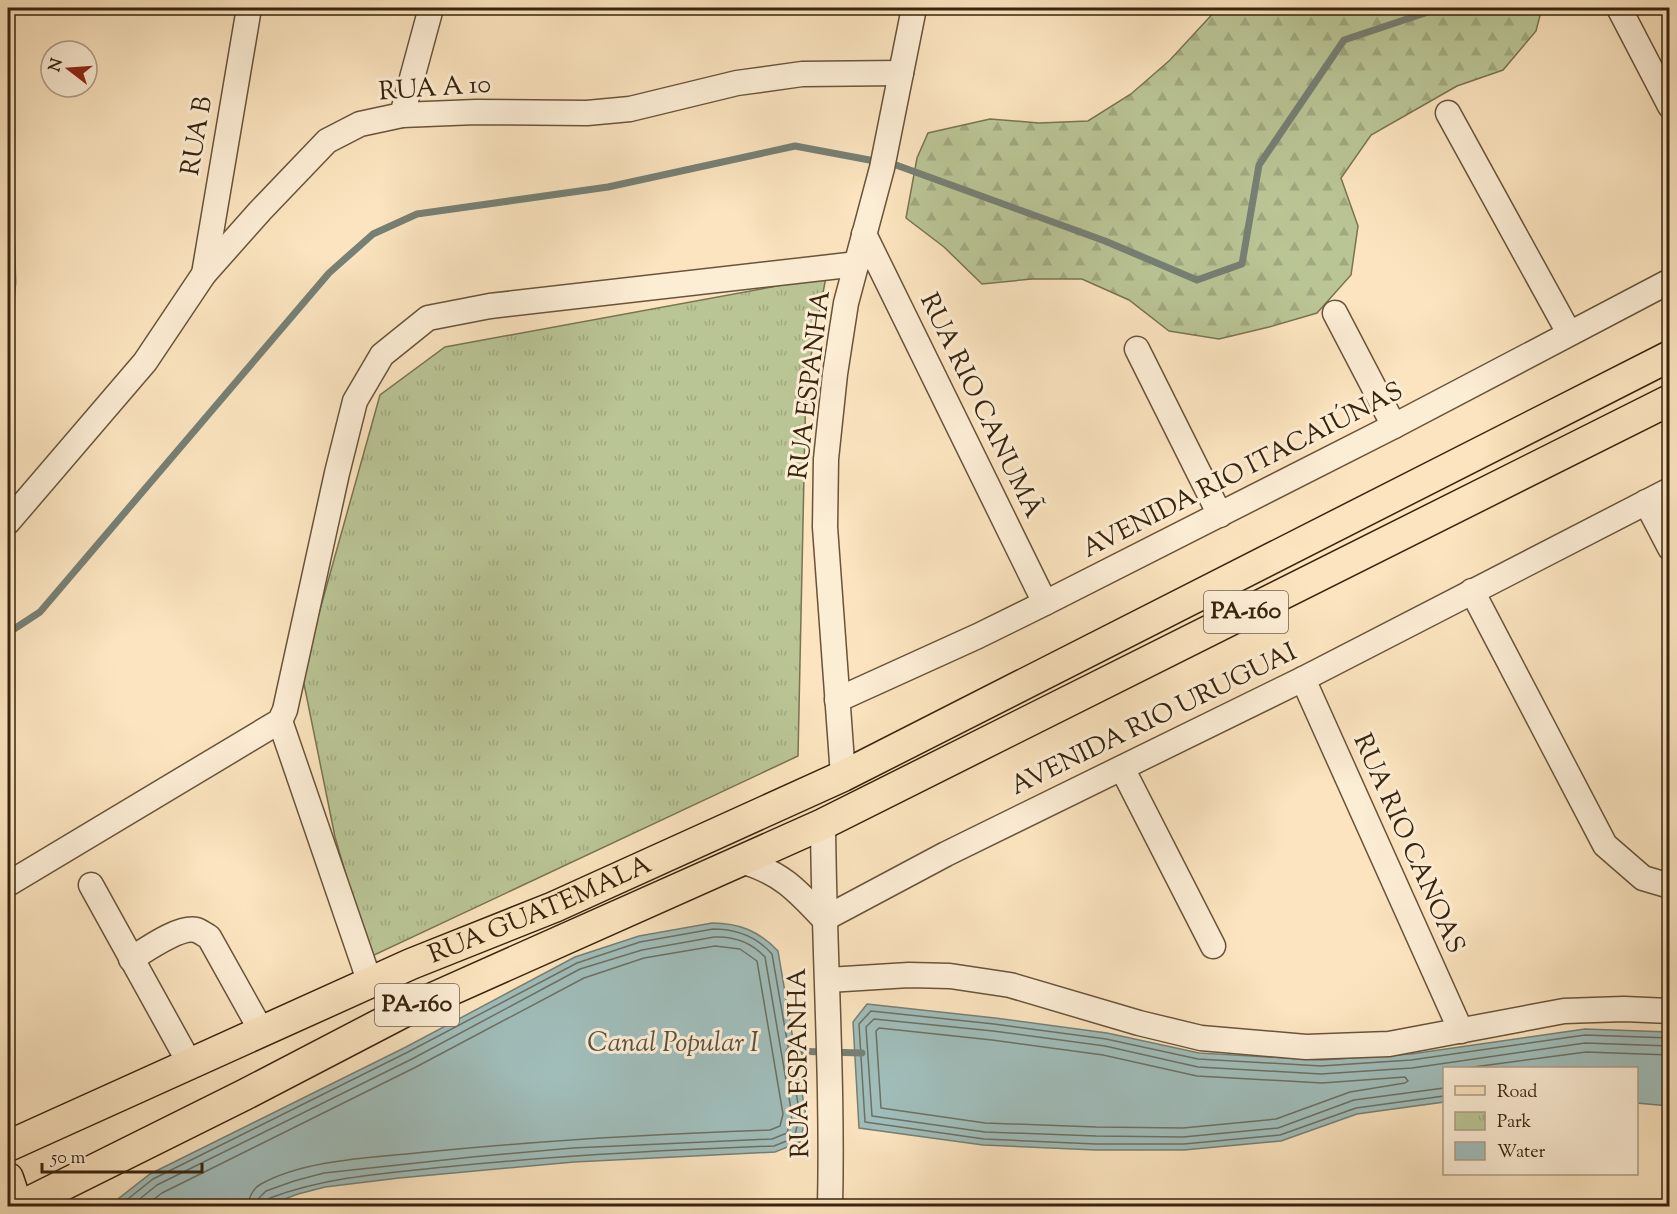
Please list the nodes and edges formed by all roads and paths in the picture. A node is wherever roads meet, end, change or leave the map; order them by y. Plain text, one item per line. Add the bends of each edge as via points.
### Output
1 (249, 8) edge
2 (431, 8) edge
3 (914, 8) edge
4 (1619, 8) edge
5 (901, 73) junction
6 (1670, 106) edge
7 (1448, 113) dead end
8 (402, 115) junction
9 (864, 234) junction
10 (856, 264) junction
11 (204, 274) junction
12 (1670, 281) edge
13 (1335, 313) dead end
14 (1569, 333) junction
15 (1137, 349) dead end
16 (1670, 356) edge
17 (1670, 400) edge
18 (1394, 426) junction
19 (1670, 490) edge
20 (1646, 502) junction
21 (1220, 515) junction
22 (8, 522) edge
23 (1670, 548) edge
24 (1472, 591) junction
25 (1045, 603) junction
26 (1303, 679) junction
27 (837, 700) junction
28 (280, 722) junction
29 (1122, 768) junction
30 (843, 776) junction
31 (823, 824) junction
32 (741, 861) junction
33 (8, 884) edge
34 (91, 885) dead end
35 (1670, 886) edge
36 (554, 907) junction
37 (824, 919) junction
38 (567, 938) junction
39 (1213, 946) dead end
40 (131, 959) junction
41 (828, 980) junction
42 (370, 983) junction
43 (1670, 1011) edge
44 (1461, 1031) junction
45 (262, 1032) junction
46 (190, 1064) junction
47 (8, 1146) edge
48 (8, 1178) edge
49 (12, 1206) edge
50 (21, 1206) edge
51 (830, 1206) edge

1 - 11 street, RUA B
2 - 8 street
3 - 5 street, RUA ESPANHA
4 - 6 street
5 - 8 street, RUA A 10 via 802,74 737,83 630,109 586,113
5 - 9 street, RUA ESPANHA
7 - 14 street
8 - 11 street, RUA A 10 via 360,124 327,141
9 - 10 street, RUA ESPANHA
9 - 25 street, RUA RIO CANUMÃ
10 - 27 street, RUA ESPANHA via 835,374 826,459 825,527
10 - 28 street via 490,306 428,318 382,355 356,401
11 - 22 street, RUA A 10 via 145,362
12 - 14 street, AVENIDA RIO ITACAIÚNAS
13 - 18 street
14 - 18 street, AVENIDA RIO ITACAIÚNAS
15 - 21 street
16 - 30 main road, PA-160
17 - 31 main road, PA-160
18 - 21 street, AVENIDA RIO ITACAIÚNAS
19 - 20 street, AVENIDA RIO URUGUAI
20 - 23 street
20 - 24 street, AVENIDA RIO URUGUAI
21 - 25 street, AVENIDA RIO ITACAIÚNAS
24 - 26 street, AVENIDA RIO URUGUAI
24 - 35 street via 1605,845 1643,878
25 - 27 street, AVENIDA RIO ITACAIÚNAS
26 - 29 street, AVENIDA RIO URUGUAI
26 - 44 street, RUA RIO CANOAS
27 - 30 street, RUA ESPANHA
28 - 33 street
28 - 42 street
29 - 37 street, AVENIDA RIO URUGUAI
29 - 39 street
30 - 36 main road, RUA GUATEMALA / PA-160
31 - 32 main road, RUA GUATEMALA / PA-160
31 - 37 street, RUA ESPANHA
32 - 37 street via 779,876
32 - 38 main road, RUA GUATEMALA / PA-160
34 - 40 street
36 - 38 main road
36 - 42 main road, RUA GUATEMALA / PA-160
37 - 41 street, RUA ESPANHA
38 - 50 main road, RUA GUATEMALA / PA-160 via 415,1006
40 - 45 street via 183,932 195,930 209,937
40 - 46 street
41 - 44 street via 950,976 1010,985 1201,1038 1251,1043 1306,1047 1389,1044
41 - 51 street, RUA ESPANHA
42 - 45 main road, RUA GUATEMALA / PA-160
43 - 44 street via 1564,1011
45 - 46 main road, RUA GUATEMALA / PA-160
46 - 47 main road, RUA GUATEMALA / PA-160
48 - 49 main road

